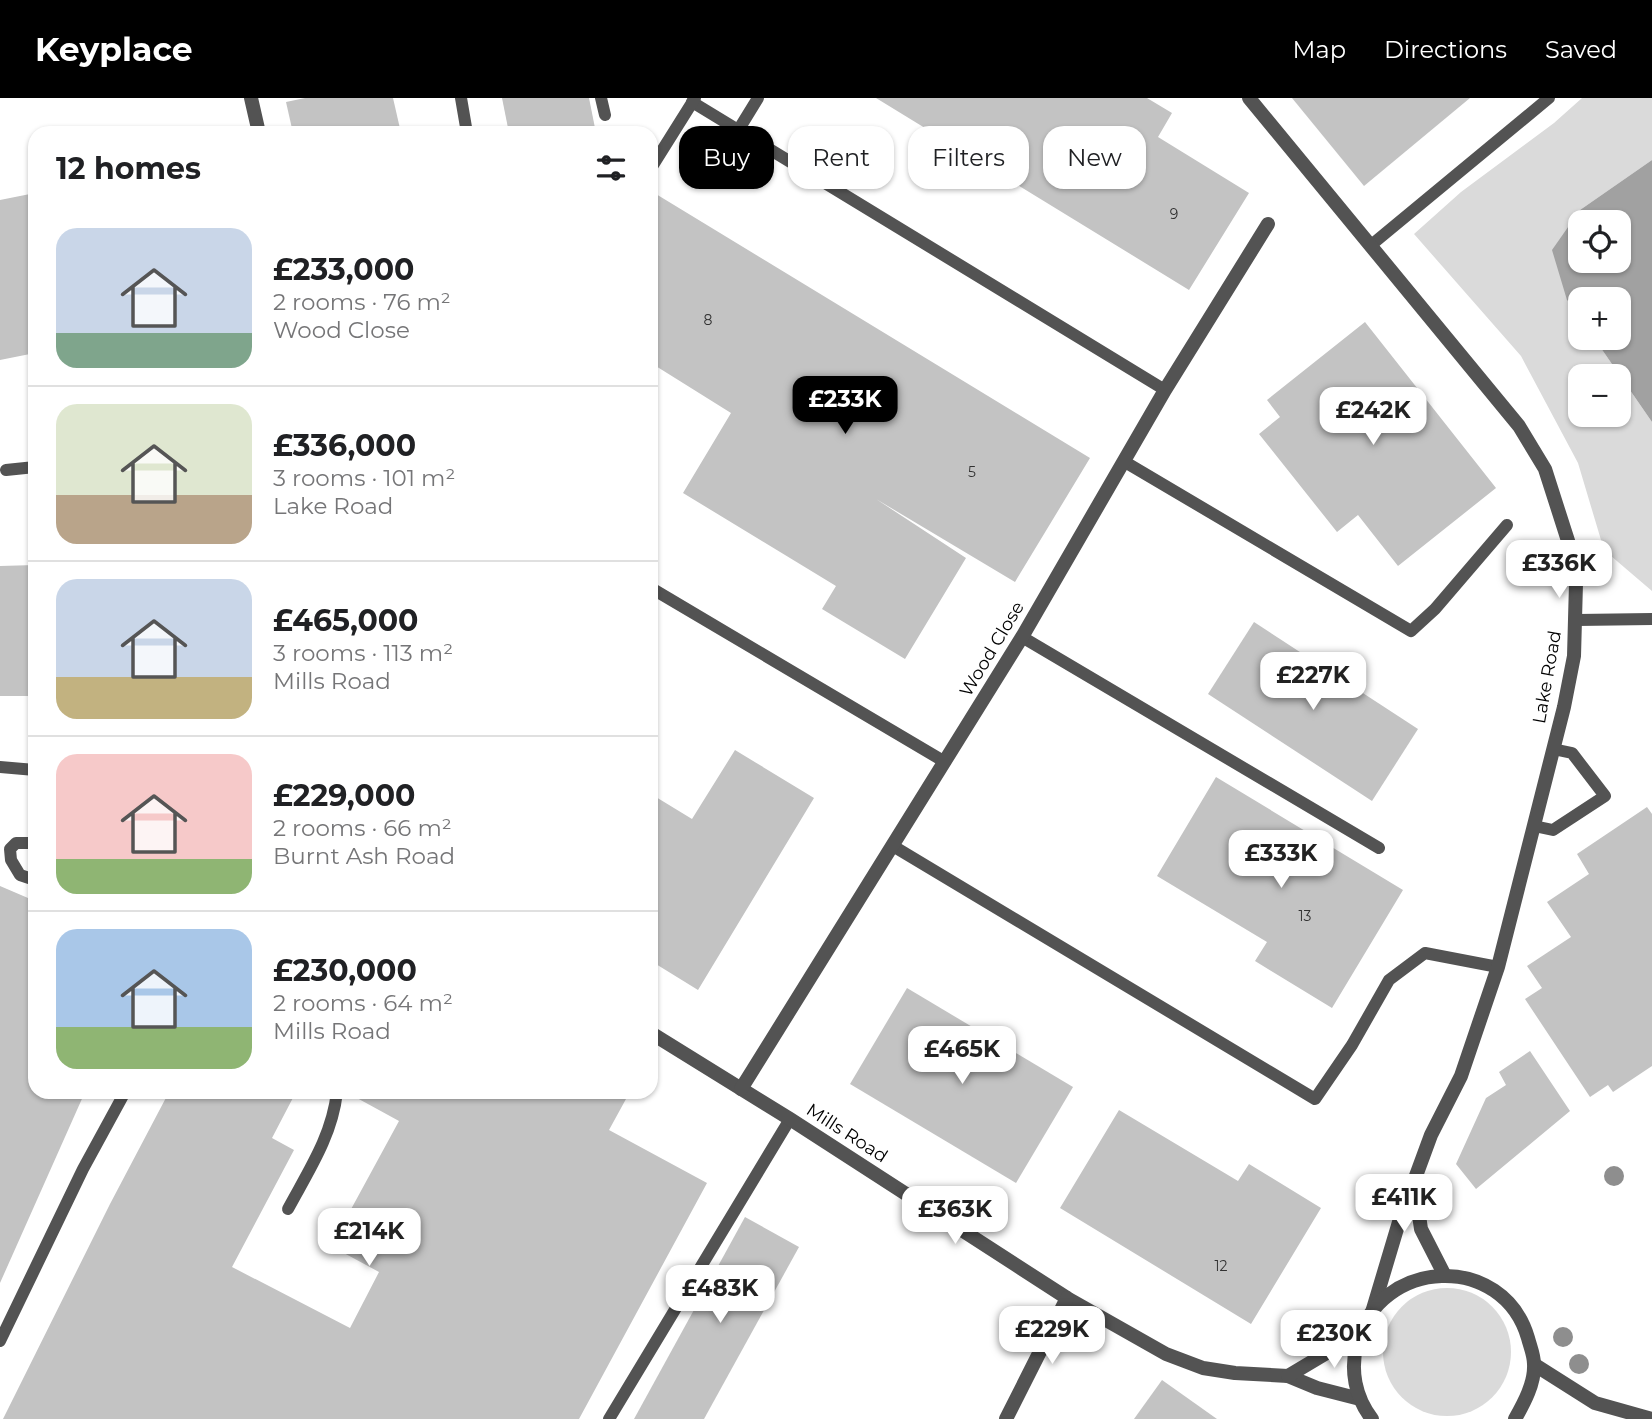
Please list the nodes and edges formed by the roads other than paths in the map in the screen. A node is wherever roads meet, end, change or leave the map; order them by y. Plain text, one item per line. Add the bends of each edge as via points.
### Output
1 (251, 98) edge
2 (461, 98) edge
3 (601, 98) edge
4 (758, 98) edge
5 (1249, 98) edge
6 (1549, 98) edge
7 (694, 100) edge
8 (605, 115) dead end
9 (257, 126) edge
10 (466, 126) edge
11 (734, 126) edge
12 (741, 126) edge
13 (774, 150) edge
14 (658, 157) edge
15 (1268, 224) dead end
16 (1370, 246) junction
17 (1165, 390) junction
18 (1125, 462) junction
19 (28, 468) edge
20 (6, 470) dead end
21 (1507, 525) dead end
22 (658, 592) edge
23 (1652, 619) edge
24 (1577, 620) junction
25 (1022, 637) junction
26 (1553, 749) junction
27 (945, 762) junction
28 (0, 767) edge
29 (28, 769) edge
30 (1534, 825) junction
31 (28, 843) edge
32 (893, 846) junction
33 (1379, 848) dead end
34 (28, 878) edge
35 (1497, 967) junction
36 (658, 1037) edge
37 (741, 1089) junction
38 (121, 1099) edge
39 (336, 1099) edge
40 (790, 1119) junction
41 (1415, 1179) junction
42 (288, 1209) dead end
43 (1444, 1274) junction
44 (1066, 1298) junction
45 (1373, 1309) junction
46 (1360, 1333) junction
47 (0, 1341) edge
48 (1535, 1365) junction
49 (1288, 1376) junction
50 (1365, 1412) edge
51 (610, 1419) edge
52 (1006, 1419) edge
53 (1515, 1419) edge
54 (1652, 1419) edge

1 - 9 street
2 - 10 lane
3 - 8 lane
4 - 12 lane
5 - 16 street, Lake Road
6 - 16 lane
7 - 11 lane
7 - 14 lane
13 - 17 lane
15 - 17 street, Wood Close
16 - 24 street, Lake Road via 1519,426 1545,469 1570,547
17 - 18 street, Wood Close
18 - 21 lane via 1411,631
18 - 25 street, Wood Close
19 - 20 lane
22 - 27 lane
23 - 24 lane
24 - 26 street, Lake Road via 1574,656
25 - 27 street, Wood Close
25 - 33 lane
26 - 30 street, Lake Road
26 - 30 lane via 1572,753 1605,796 1553,830
27 - 32 street, Wood Close
28 - 29 lane
30 - 35 street, Lake Road
31 - 34 lane via 16,843 10,849 20,875
32 - 35 lane via 1315,1099 1389,979 1425,953
32 - 37 street, Wood Close
35 - 41 street, Lake Road via 1461,1076
36 - 37 street, Mills Road
37 - 40 street, Mills Road
38 - 47 lane
39 - 42 lane via 329,1133
40 - 44 street, Mills Road
40 - 51 lane
41 - 43 street, Lake Road via 1420,1229
41 - 45 street, Lake Road
43 - 45 street via 1401,1286
43 - 48 street via 1479,1283 1507,1302 1526,1330
44 - 49 street, Mills Road via 1166,1354 1203,1368
44 - 52 street
45 - 46 street
46 - 49 street
46 - 50 street via 1354,1377
48 - 53 street
48 - 54 street via 1595,1403
49 - 50 street, Mills Road

